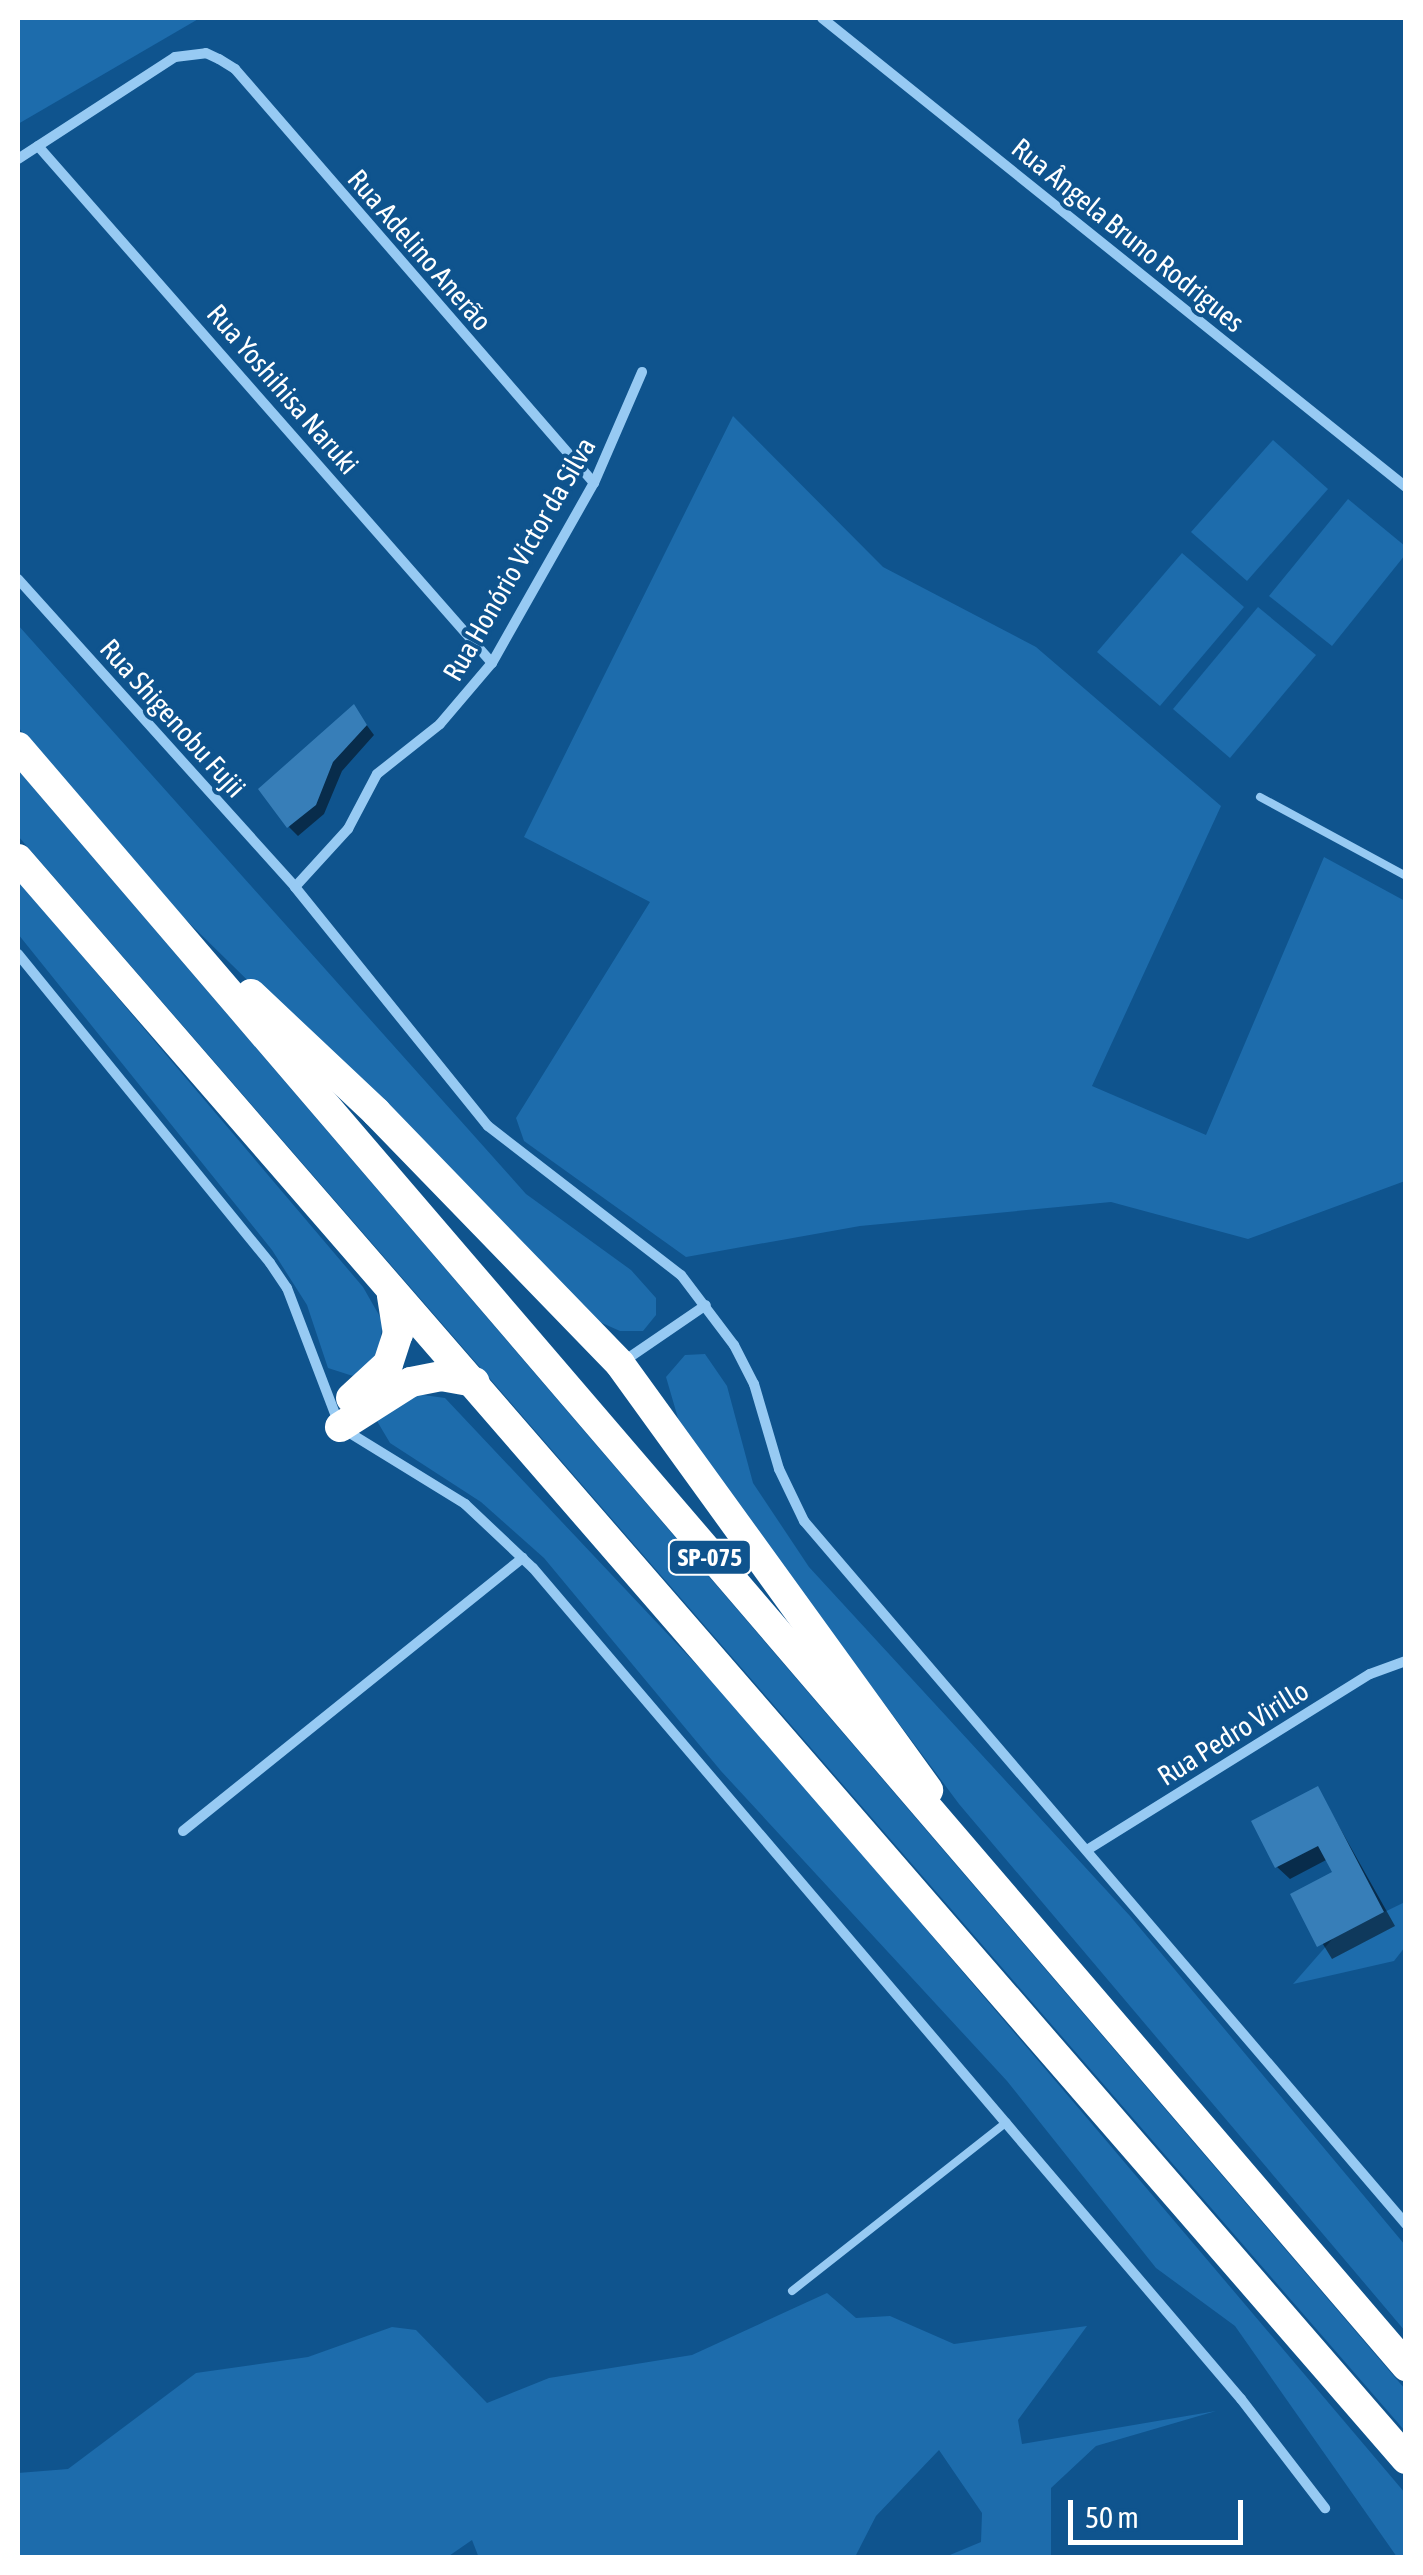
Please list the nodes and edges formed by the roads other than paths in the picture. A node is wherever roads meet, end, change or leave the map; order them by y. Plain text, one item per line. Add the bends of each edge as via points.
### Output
1 (822, 18) edge
2 (38, 146) junction
3 (18, 159) edge
4 (642, 372) dead end
5 (594, 484) junction
6 (1406, 488) edge
7 (18, 579) edge
8 (492, 663) junction
9 (18, 747) edge
10 (1260, 796) dead end
11 (18, 858) edge
12 (1406, 876) edge
13 (295, 887) junction
14 (145, 895) junction
15 (18, 954) edge
16 (392, 1294) junction
17 (706, 1305) junction
18 (620, 1364) junction
19 (474, 1382) junction
20 (336, 1420) junction
21 (523, 1558) junction
22 (1406, 1661) edge
23 (183, 1831) dead end
24 (1088, 1850) junction
25 (977, 1870) junction
26 (1007, 2122) junction
27 (1406, 2224) edge
28 (792, 2292) dead end
29 (1406, 2366) edge
30 (1406, 2459) edge
31 (1325, 2508) dead end

1 - 6 street, Rua Ângela Bruno Rodrigues
2 - 3 street
2 - 5 street, Rua Adelino Anerão via 175,57 206,53 235,69
2 - 8 street, Rua Yoshihisa Naruki
4 - 5 street, Rua Honório Victor da Silva
5 - 8 street, Rua Honório Victor da Silva
7 - 13 street, Rua Shigenobu Fujii
8 - 13 street, Rua Honório Victor da Silva via 440,724 378,774 348,829
9 - 14 highway, SP-075
10 - 12 lane
11 - 16 highway, SP-075
13 - 17 street, Rua Shigenobu Fujii via 488,1126 543,1174 672,1265
14 - 18 highway via 376,1112
14 - 25 highway, SP-075
15 - 20 street via 270,1263 298,1314
16 - 19 highway, SP-075
16 - 20 highway via 398,1334 388,1364
17 - 18 street
17 - 24 street, Rua Shigenobu Fujii via 754,1384 804,1521
18 - 25 highway via 903,1750
19 - 20 highway via 441,1376 411,1382
19 - 30 highway, SP-075
20 - 21 street via 465,1504
21 - 23 street
21 - 26 street
22 - 24 street, Rua Pedro Virillo via 1370,1674
24 - 27 street, Rua Shigenobu Fujii
25 - 29 highway, SP-075
26 - 28 lane
26 - 31 street

